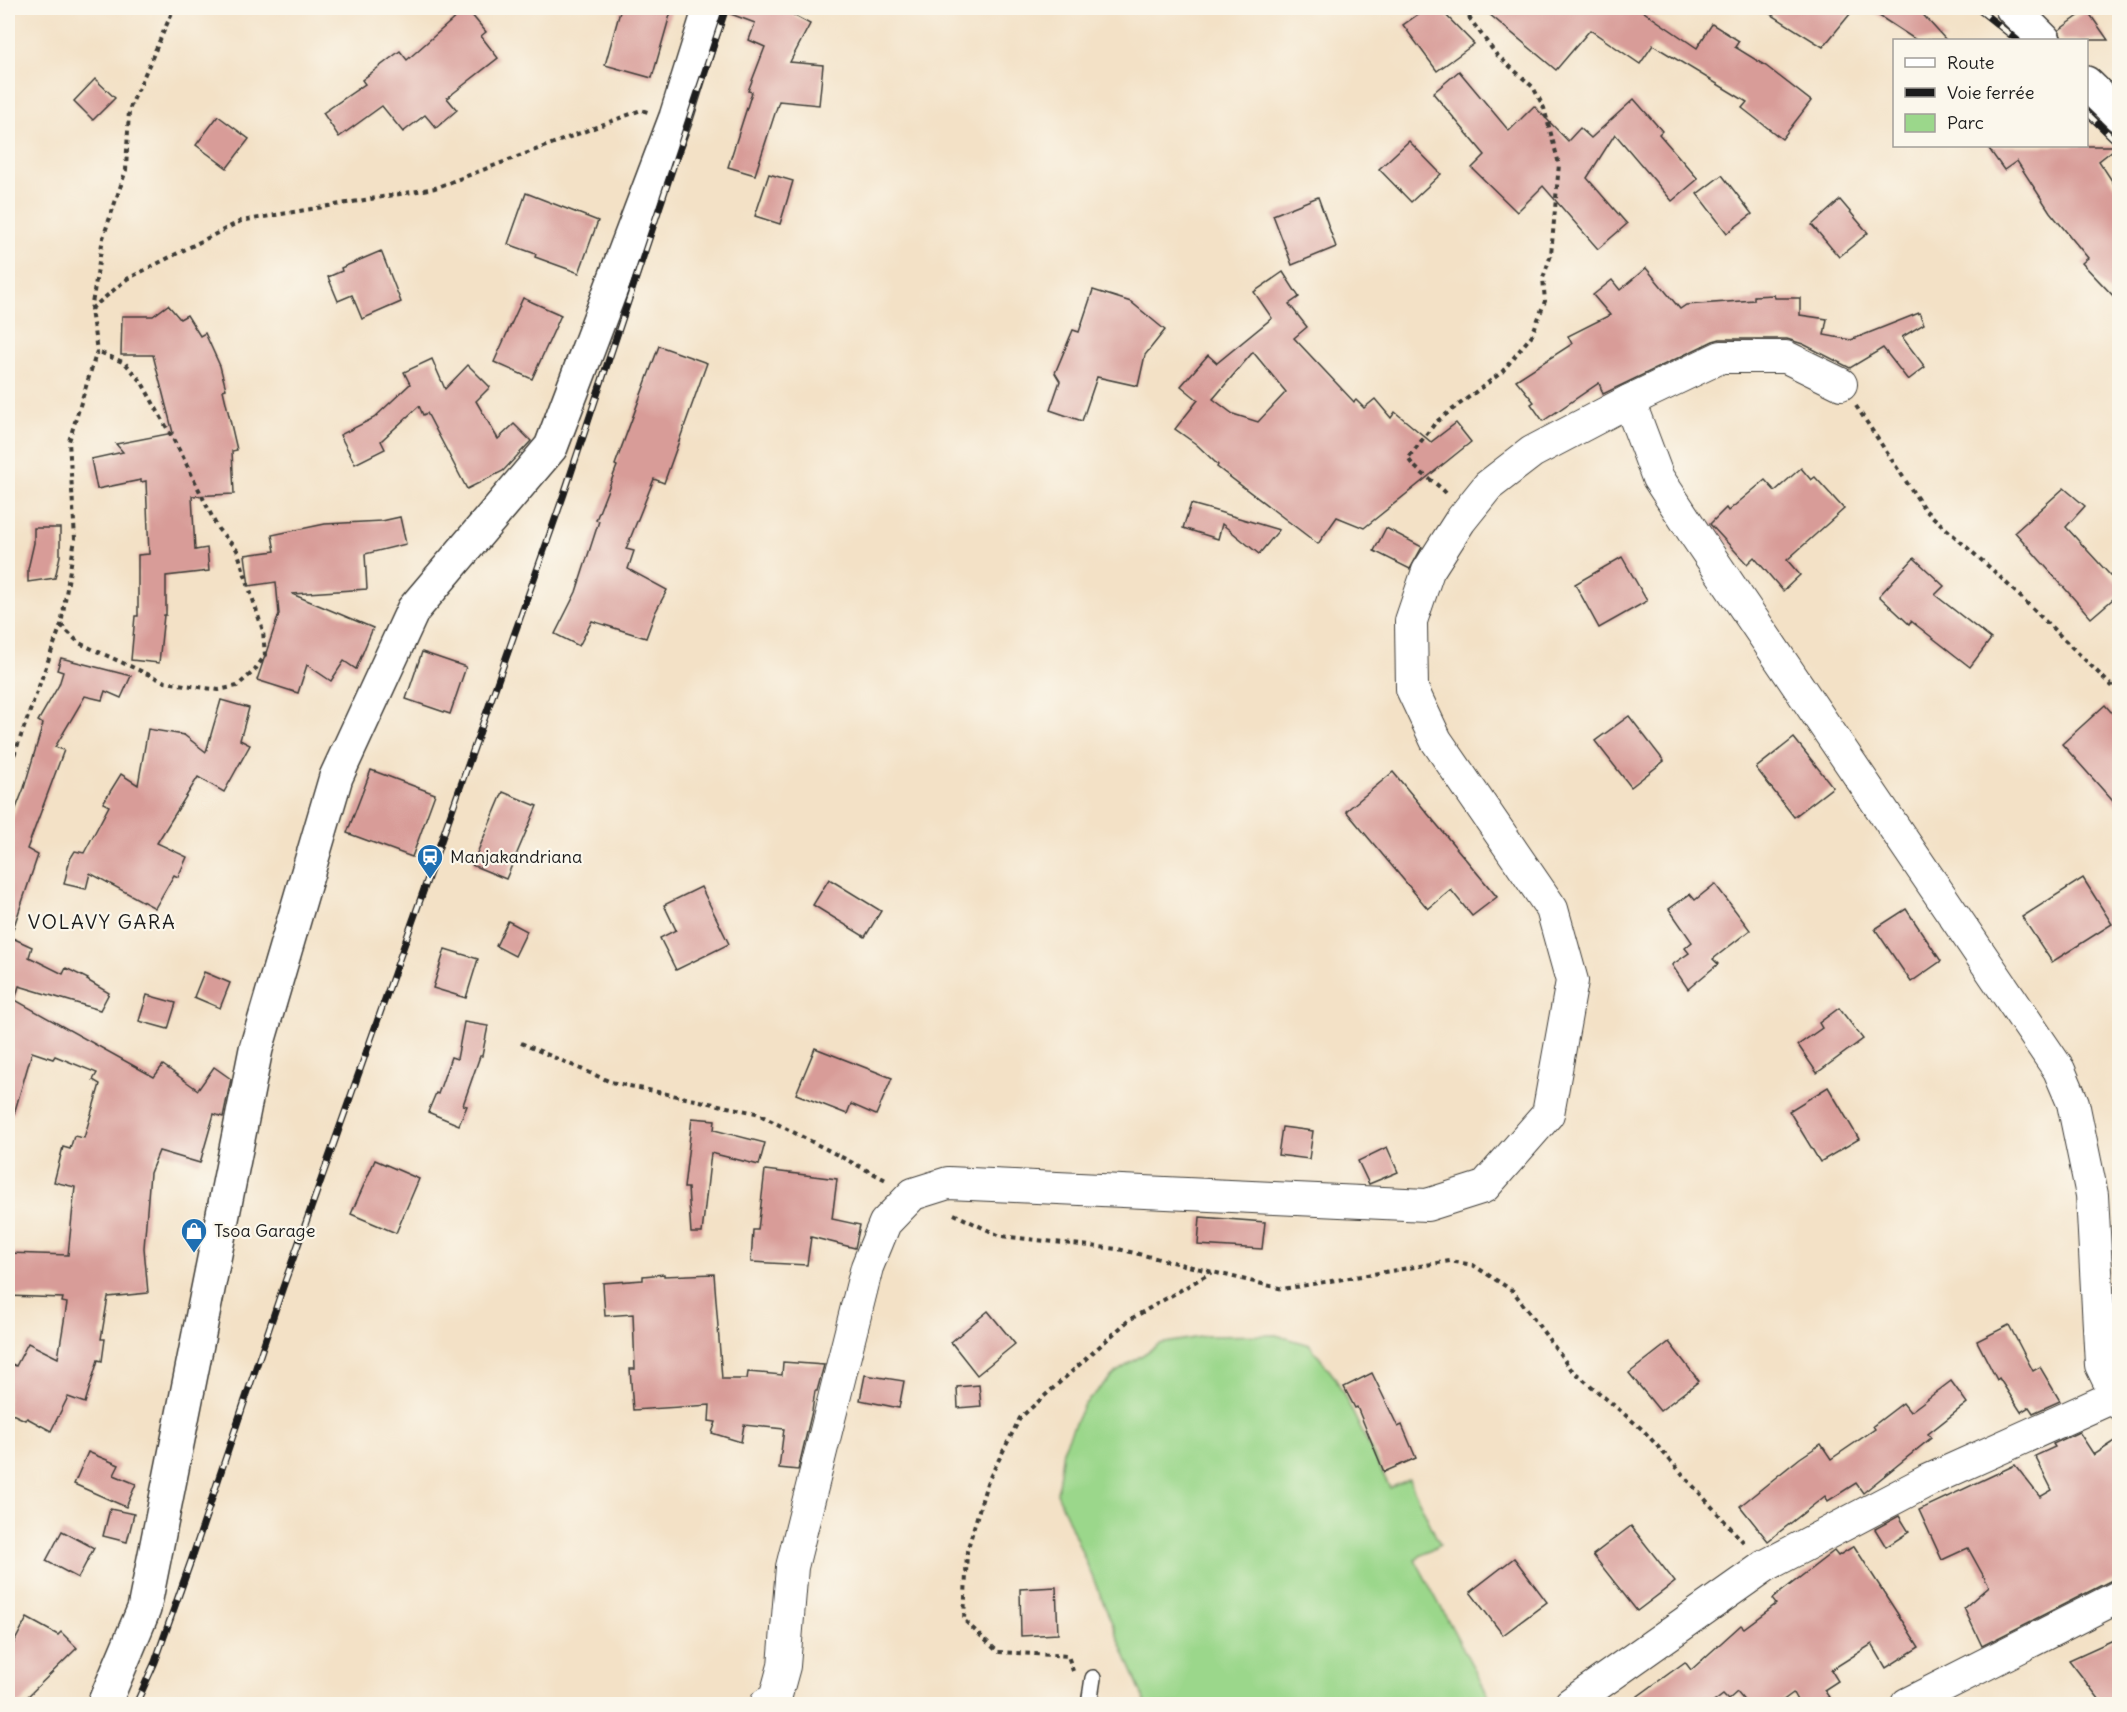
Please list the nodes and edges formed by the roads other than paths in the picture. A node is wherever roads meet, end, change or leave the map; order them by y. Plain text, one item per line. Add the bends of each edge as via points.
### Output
1 (711, 8) edge
2 (2012, 8) edge
3 (2043, 39) edge
4 (2088, 85) edge
5 (2120, 116) edge
6 (1841, 384) road end
7 (1629, 401) junction
8 (2118, 1398) edge
9 (2120, 1596) edge
10 (1093, 1678) dead end
11 (1578, 1702) edge
12 (104, 1704) edge
13 (766, 1704) edge
14 (1089, 1704) edge
15 (1907, 1704) edge

1 - 12 main road via 676,117 551,447 412,610 336,777 256,1049 144,1609
2 - 3 main road
4 - 5 main road
6 - 7 street via 1786,357 1721,357
7 - 8 street via 1658,478 2059,1070 2073,1103 2092,1195 2102,1365
7 - 13 street via 1532,452 1488,486 1428,571 1411,621 1412,689 1436,740 1552,909 1572,981 1548,1114 1484,1187 1427,1205 948,1183 913,1194 885,1223 867,1267 792,1567 784,1666 775,1699
8 - 11 street via 1928,1481 1765,1566
9 - 15 street
10 - 14 lane

